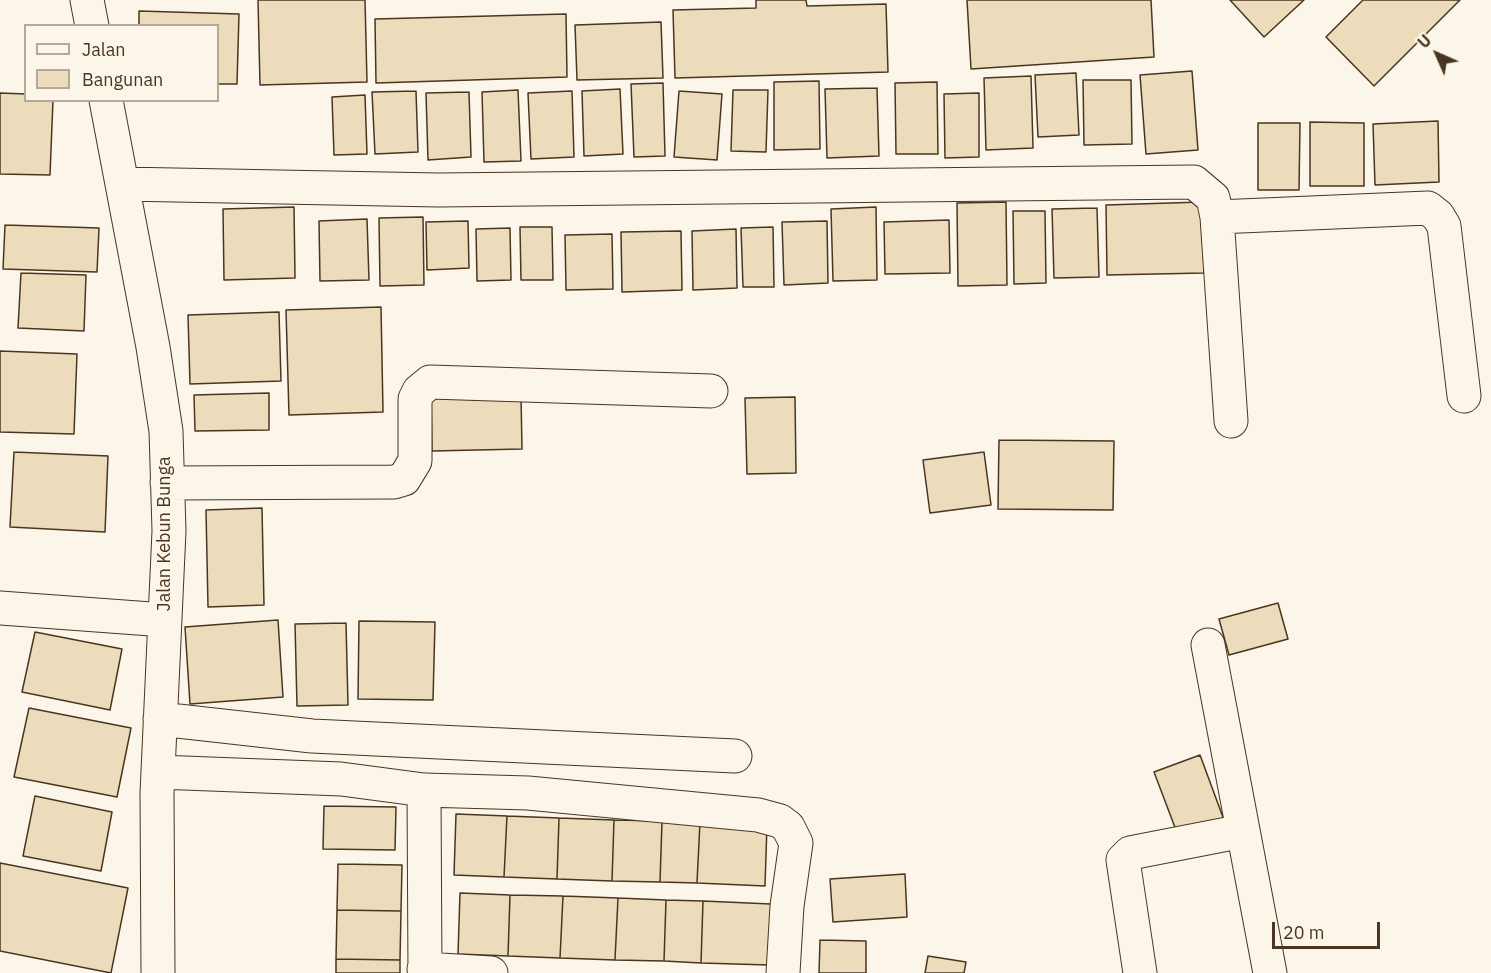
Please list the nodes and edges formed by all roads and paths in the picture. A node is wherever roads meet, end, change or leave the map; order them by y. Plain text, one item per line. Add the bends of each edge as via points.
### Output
1 (87, 0) edge
2 (92, 24) edge
3 (106, 102) edge
4 (123, 184) junction
5 (1217, 217) junction
6 (711, 391) dead end
7 (1464, 396) dead end
8 (1231, 421) dead end
9 (167, 483) junction
10 (0, 608) edge
11 (165, 620) junction
12 (1208, 645) dead end
13 (160, 719) junction
14 (735, 756) dead end
15 (158, 772) junction
16 (424, 790) junction
17 (1243, 831) junction
18 (424, 971) edge
19 (158, 973) edge
20 (491, 973) edge
21 (783, 973) edge
22 (1140, 973) edge
23 (1270, 973) edge

1 - 2 street
3 - 4 street, Jalan Kebun Bunga
4 - 5 street via 438,190 1194,183 1213,198
4 - 9 street, Jalan Kebun Bunga via 166,431
5 - 7 street via 1428,208 1444,226
5 - 8 street
6 - 9 street via 430,382 415,399 415,461 404,478 394,482
9 - 11 street, Jalan Kebun Bunga
10 - 11 street
11 - 13 street, Jalan Kebun Bunga
12 - 17 street
13 - 14 street via 312,736
13 - 15 street, Jalan Kebun Bunga
15 - 16 street via 341,779
15 - 19 street, Jalan Kebun Bunga
16 - 18 street
16 - 21 street via 632,802 758,814 780,821 796,843
17 - 22 street via 1130,853 1123,860
17 - 23 street
18 - 20 street

